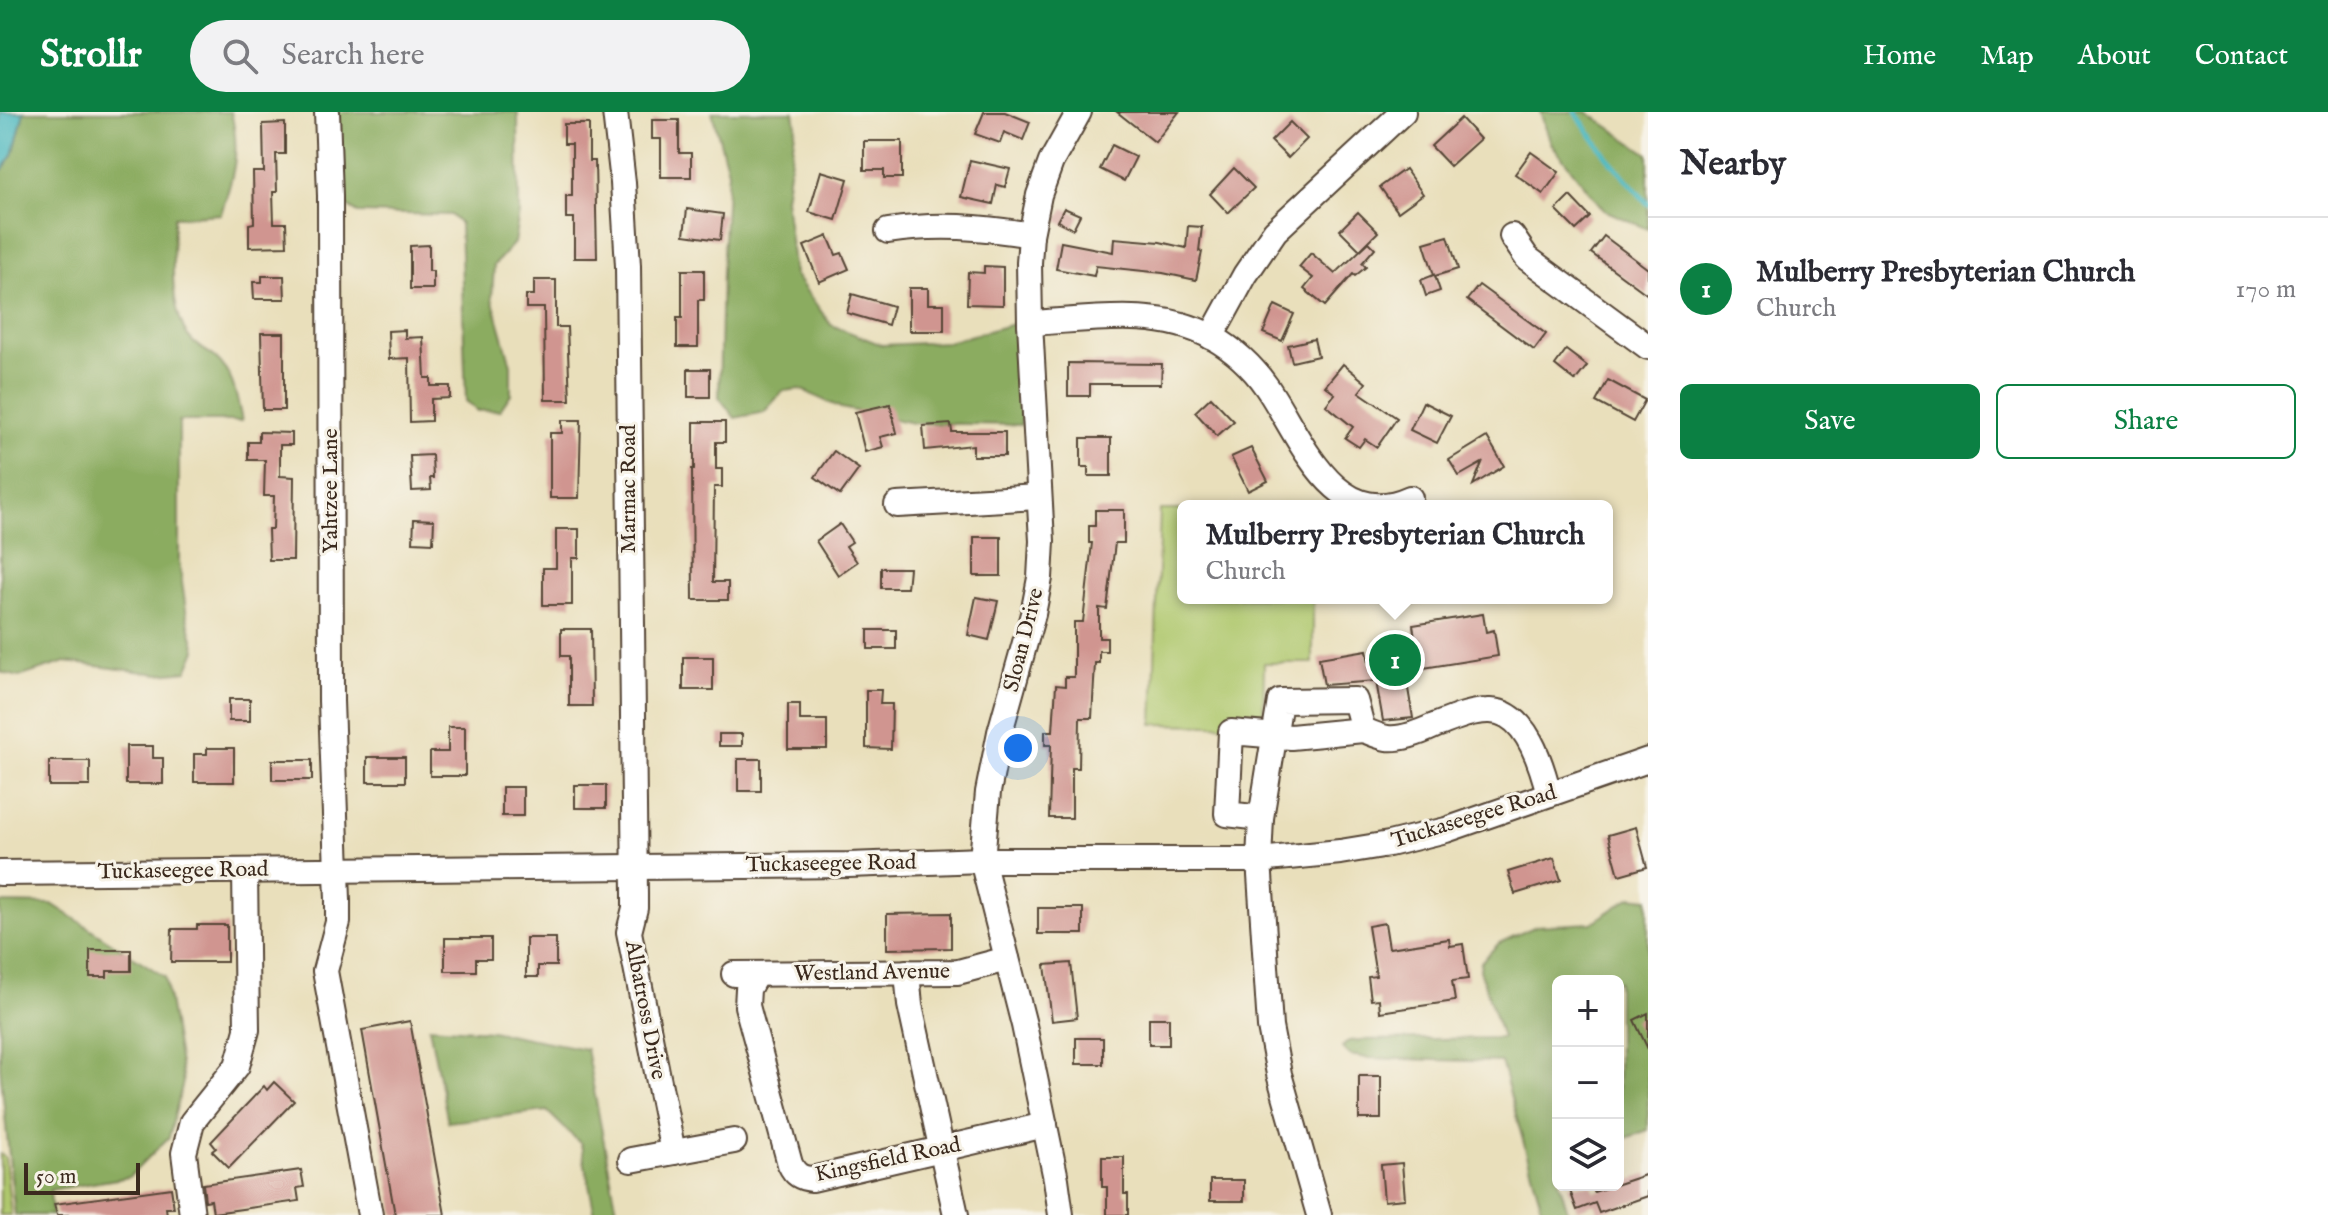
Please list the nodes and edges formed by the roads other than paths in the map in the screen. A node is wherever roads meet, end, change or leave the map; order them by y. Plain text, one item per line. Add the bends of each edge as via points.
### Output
1 (327, 112) edge
2 (615, 112) edge
3 (1079, 112) edge
4 (1403, 112) edge
5 (888, 231) dead end
6 (1031, 235) junction
7 (1512, 236) dead end
8 (1030, 323) junction
9 (1211, 337) junction
10 (1648, 347) edge
11 (1039, 497) junction
12 (1410, 498) dead end
13 (1360, 500) edge
14 (1406, 500) edge
15 (897, 505) dead end
16 (1363, 730) junction
17 (1276, 734) junction
18 (1648, 760) edge
19 (1549, 794) junction
20 (1261, 818) junction
21 (982, 860) junction
22 (1259, 860) junction
23 (634, 867) junction
24 (337, 870) junction
25 (245, 871) junction
26 (0, 873) edge
27 (1007, 959) junction
28 (907, 972) junction
29 (745, 974) joint
30 (1045, 1125) junction
31 (734, 1141) dead end
32 (943, 1148) junction
33 (673, 1152) junction
34 (631, 1160) dead end
35 (192, 1215) edge
36 (370, 1215) edge
37 (956, 1215) edge
38 (1061, 1215) edge
39 (1319, 1215) edge

1 - 24 street, Yahtzee Lane
2 - 23 street, Marmac Road via 628,266
3 - 6 street, Sloan Drive via 1051,162
4 - 9 street via 1275,231
5 - 6 street via 936,225
6 - 8 street, Sloan Drive
7 - 10 street via 1527,258
8 - 9 street via 1139,318 1163,320
8 - 11 street, Sloan Drive
9 - 13 street via 1264,383 1316,468 1333,486
11 - 15 street
11 - 21 street, Sloan Drive via 1040,578 1000,732
12 - 14 street
16 - 17 street
16 - 17 street via 1355,700 1280,701
16 - 19 street via 1387,738 1491,710 1513,720 1526,735 1540,759
17 - 20 street
17 - 20 street via 1231,732 1227,814
18 - 19 street, Tuckaseegee Road
19 - 22 street, Tuckaseegee Road via 1389,844
20 - 22 street
21 - 22 street, Tuckaseegee Road
21 - 23 street, Tuckaseegee Road
21 - 27 street, Sloan Drive
22 - 39 street via 1270,1027
23 - 24 street, Tuckaseegee Road
23 - 33 street, Albatross Drive via 635,908 629,932
24 - 25 street, Tuckaseegee Road
24 - 36 street, Yahtzee Lane via 338,922 325,971
25 - 26 street, Tuckaseegee Road
25 - 35 street via 247,1030 237,1066 192,1122 184,1153
27 - 28 street, Westland Avenue via 958,972
27 - 30 street, Sloan Drive
28 - 29 street, Westland Avenue
28 - 32 street
29 - 32 street, Kingsfield Road via 747,1006 797,1175 812,1179
30 - 32 street, Kingsfield Road
30 - 38 street, Sloan Drive
31 - 33 street
32 - 37 street
33 - 34 street

